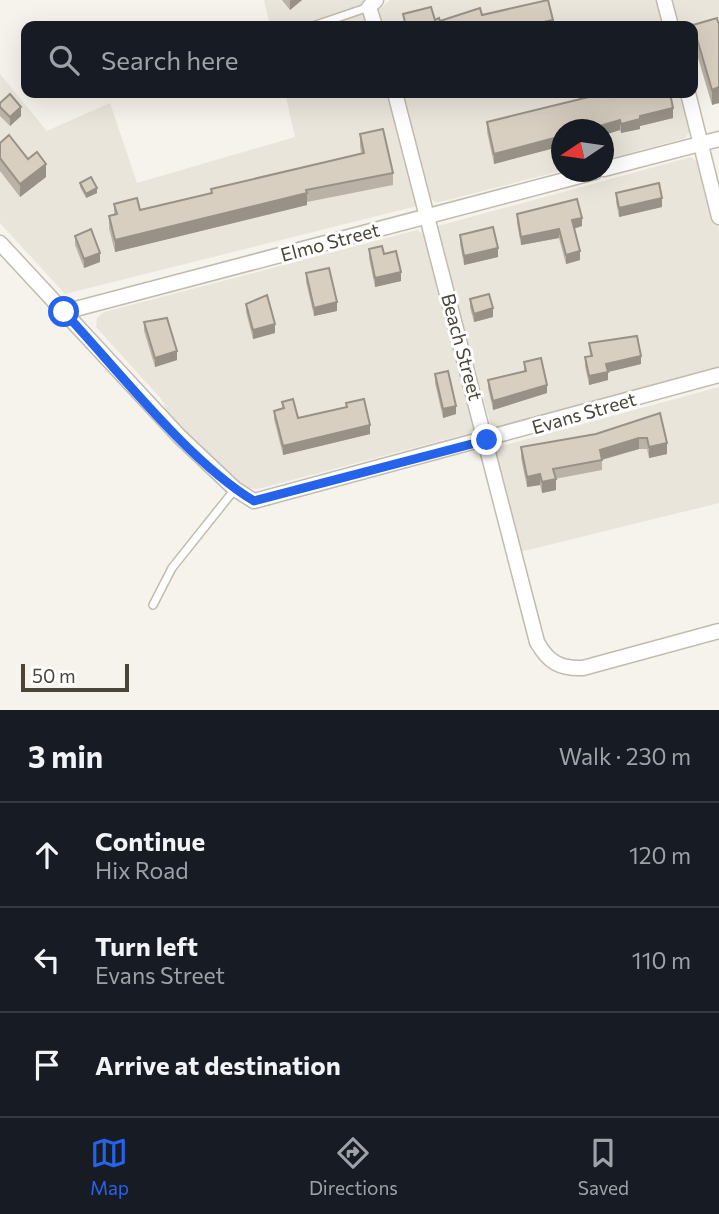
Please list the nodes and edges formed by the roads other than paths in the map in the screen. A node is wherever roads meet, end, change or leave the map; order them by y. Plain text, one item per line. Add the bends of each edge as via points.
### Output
1 (664, 0) edge
2 (372, 4) edge
3 (326, 21) edge
4 (669, 21) edge
5 (396, 98) edge
6 (689, 98) edge
7 (719, 139) edge
8 (701, 144) junction
9 (614, 166) edge
10 (557, 182) edge
11 (426, 216) junction
12 (719, 217) edge
13 (3, 249) edge
14 (64, 312) junction
15 (719, 375) edge
16 (487, 440) junction
17 (235, 489) junction
18 (153, 605) dead end
19 (719, 631) edge

1 - 4 street
2 - 3 lane
5 - 11 street, Beach Street
6 - 8 street
7 - 8 street
8 - 9 street
8 - 12 street
10 - 11 street, Elmo Street
11 - 14 street, Elmo Street
11 - 16 street, Beach Street
13 - 14 street
14 - 17 street
15 - 16 street, Evans Street
16 - 17 street, Evans Street via 254,501
16 - 19 street, Beach Street via 544,656 569,669 583,668
17 - 18 lane via 172,568

